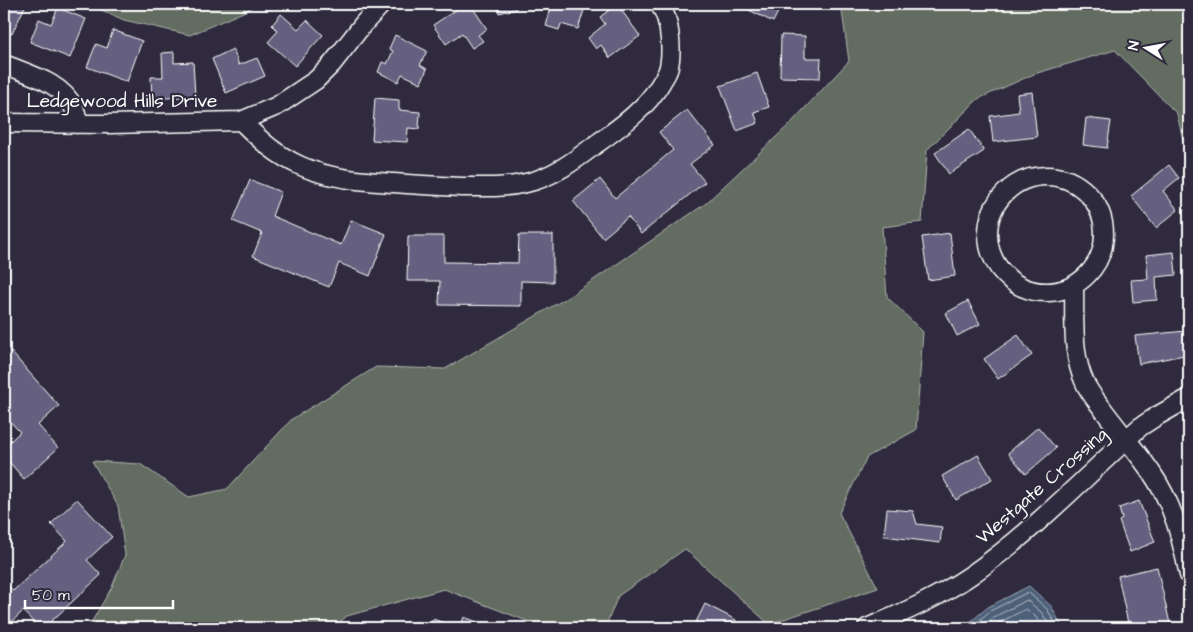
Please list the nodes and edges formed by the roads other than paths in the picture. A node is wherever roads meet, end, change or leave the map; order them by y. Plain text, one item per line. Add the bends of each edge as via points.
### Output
1 (382, 4) edge
2 (659, 4) edge
3 (4, 64) edge
4 (241, 121) junction
5 (4, 123) edge
6 (78, 124) junction
7 (1074, 285) junction
8 (1189, 398) edge
9 (1126, 440) junction
10 (1189, 576) edge
11 (867, 628) edge

1 - 4 street, Ledgewood Hills Drive via 316,80 277,106
2 - 4 street, Ledgewood Hills Drive via 670,28 671,52 668,71 657,90 624,124 569,164 550,176 529,183 508,187 440,186 370,182 325,174 280,156
3 - 6 street via 59,89 75,110
4 - 6 street, Ledgewood Hills Drive
5 - 6 street, Ledgewood Hills Drive
7 - 7 street via 1091,270 1101,253 1104,234 1100,214 1091,197 1076,185 1049,176 1031,178 1014,186 1000,199 989,224 991,252 1000,268 1013,282 1030,290 1059,291
7 - 9 street via 1075,345 1085,384
8 - 9 street, Westgate Crossing via 1156,416
9 - 10 street via 1164,492 1181,536
9 - 11 street, Westgate Crossing via 1035,526 978,570 944,592

